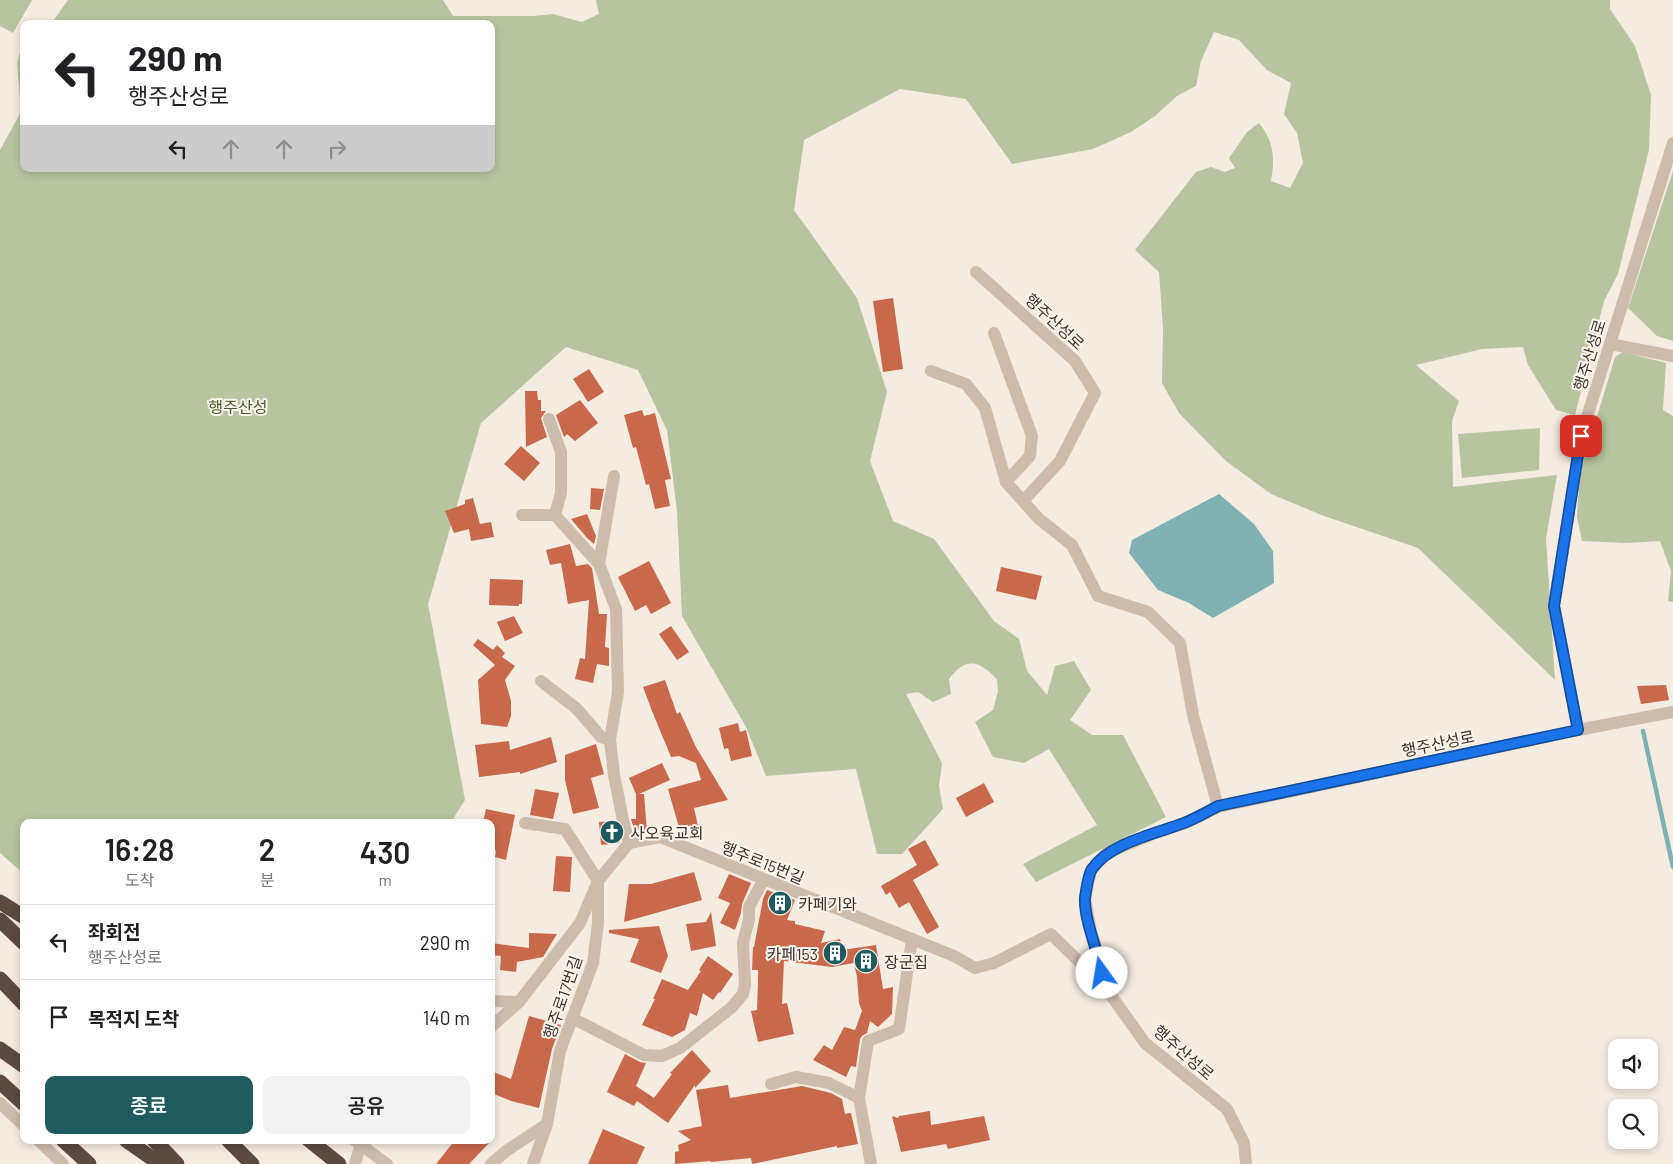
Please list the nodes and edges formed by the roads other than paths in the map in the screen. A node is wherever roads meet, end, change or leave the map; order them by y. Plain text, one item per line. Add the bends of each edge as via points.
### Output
1 (1673, 143) edge
2 (976, 272) dead end
3 (994, 333) dead end
4 (1610, 344) junction
5 (1673, 356) edge
6 (932, 371) dead end
7 (549, 419) dead end
8 (614, 476) dead end
9 (1006, 482) junction
10 (1023, 502) junction
11 (522, 515) dead end
12 (554, 515) junction
13 (599, 564) junction
14 (541, 681) dead end
15 (1673, 712) edge
16 (1578, 730) junction
17 (610, 740) junction
18 (1218, 806) junction
19 (525, 823) dead end
20 (629, 843) junction
21 (764, 879) junction
22 (598, 881) junction
23 (0, 902) edge
24 (20, 914) edge
25 (0, 920) edge
26 (20, 939) edge
27 (912, 939) junction
28 (0, 980) edge
29 (1105, 987) junction
30 (20, 1000) edge
31 (495, 1000) edge
32 (519, 1002) junction
33 (572, 1018) junction
34 (495, 1023) edge
35 (0, 1049) edge
36 (20, 1063) edge
37 (0, 1082) edge
38 (771, 1084) dead end
39 (859, 1098) junction
40 (20, 1100) edge
41 (0, 1104) edge
42 (20, 1122) edge
43 (546, 1124) junction
44 (42, 1144) edge
45 (67, 1144) edge
46 (132, 1144) edge
47 (158, 1144) edge
48 (232, 1144) edge
49 (313, 1144) edge
50 (360, 1144) edge
51 (362, 1144) edge
52 (63, 1164) edge
53 (89, 1164) edge
54 (160, 1164) edge
55 (177, 1164) edge
56 (252, 1164) edge
57 (339, 1164) edge
58 (355, 1164) edge
59 (387, 1164) edge
60 (491, 1164) edge
61 (533, 1164) edge
62 (871, 1164) edge
63 (1246, 1164) edge

1 - 4 street, 행주산성로
2 - 10 street, 행주산성로 via 1075,361 1095,393 1060,461
3 - 9 street via 1032,436 1030,456
4 - 5 street
4 - 16 street, 행주산성로 via 1581,436 1554,606
6 - 9 street via 966,384 985,408
7 - 12 street via 562,452 561,493
8 - 13 street
9 - 10 street
10 - 18 street via 1072,545 1098,596 1148,612 1180,643 1194,715
11 - 12 street
12 - 13 street
13 - 17 street via 616,609 618,692
14 - 17 street via 577,709 601,737
15 - 16 street, 행주산성로
16 - 18 street, 행주산성로
17 - 20 street
18 - 29 street, 행주산성로 via 1185,823 1107,853 1091,870 1085,899
19 - 22 street via 565,829
20 - 21 street, 행주로15번길 via 660,837
20 - 22 street
21 - 27 street, 행주로15번길
21 - 33 street via 749,907 743,943 743,994 731,1008 680,1048 662,1056 644,1055
22 - 32 street via 580,923
22 - 33 street, 행주로17번길 via 598,923 593,963
23 - 24 highway
25 - 26 highway
27 - 29 street, 행주로15번길 via 975,968 1051,934
27 - 39 street via 900,1028 868,1041
28 - 30 highway
29 - 63 street, 행주산성로 via 1145,1043 1226,1109 1244,1143
31 - 32 street
32 - 34 street
33 - 43 street, 행주로17번길 via 560,1051
35 - 36 highway
37 - 40 highway
38 - 39 street via 796,1077 829,1084
39 - 62 street
41 - 42 street
43 - 60 street
43 - 61 street, 행주로17번길
44 - 52 street
45 - 53 highway
46 - 54 highway
47 - 55 highway
48 - 56 highway
49 - 57 highway
50 - 58 street
51 - 59 street

